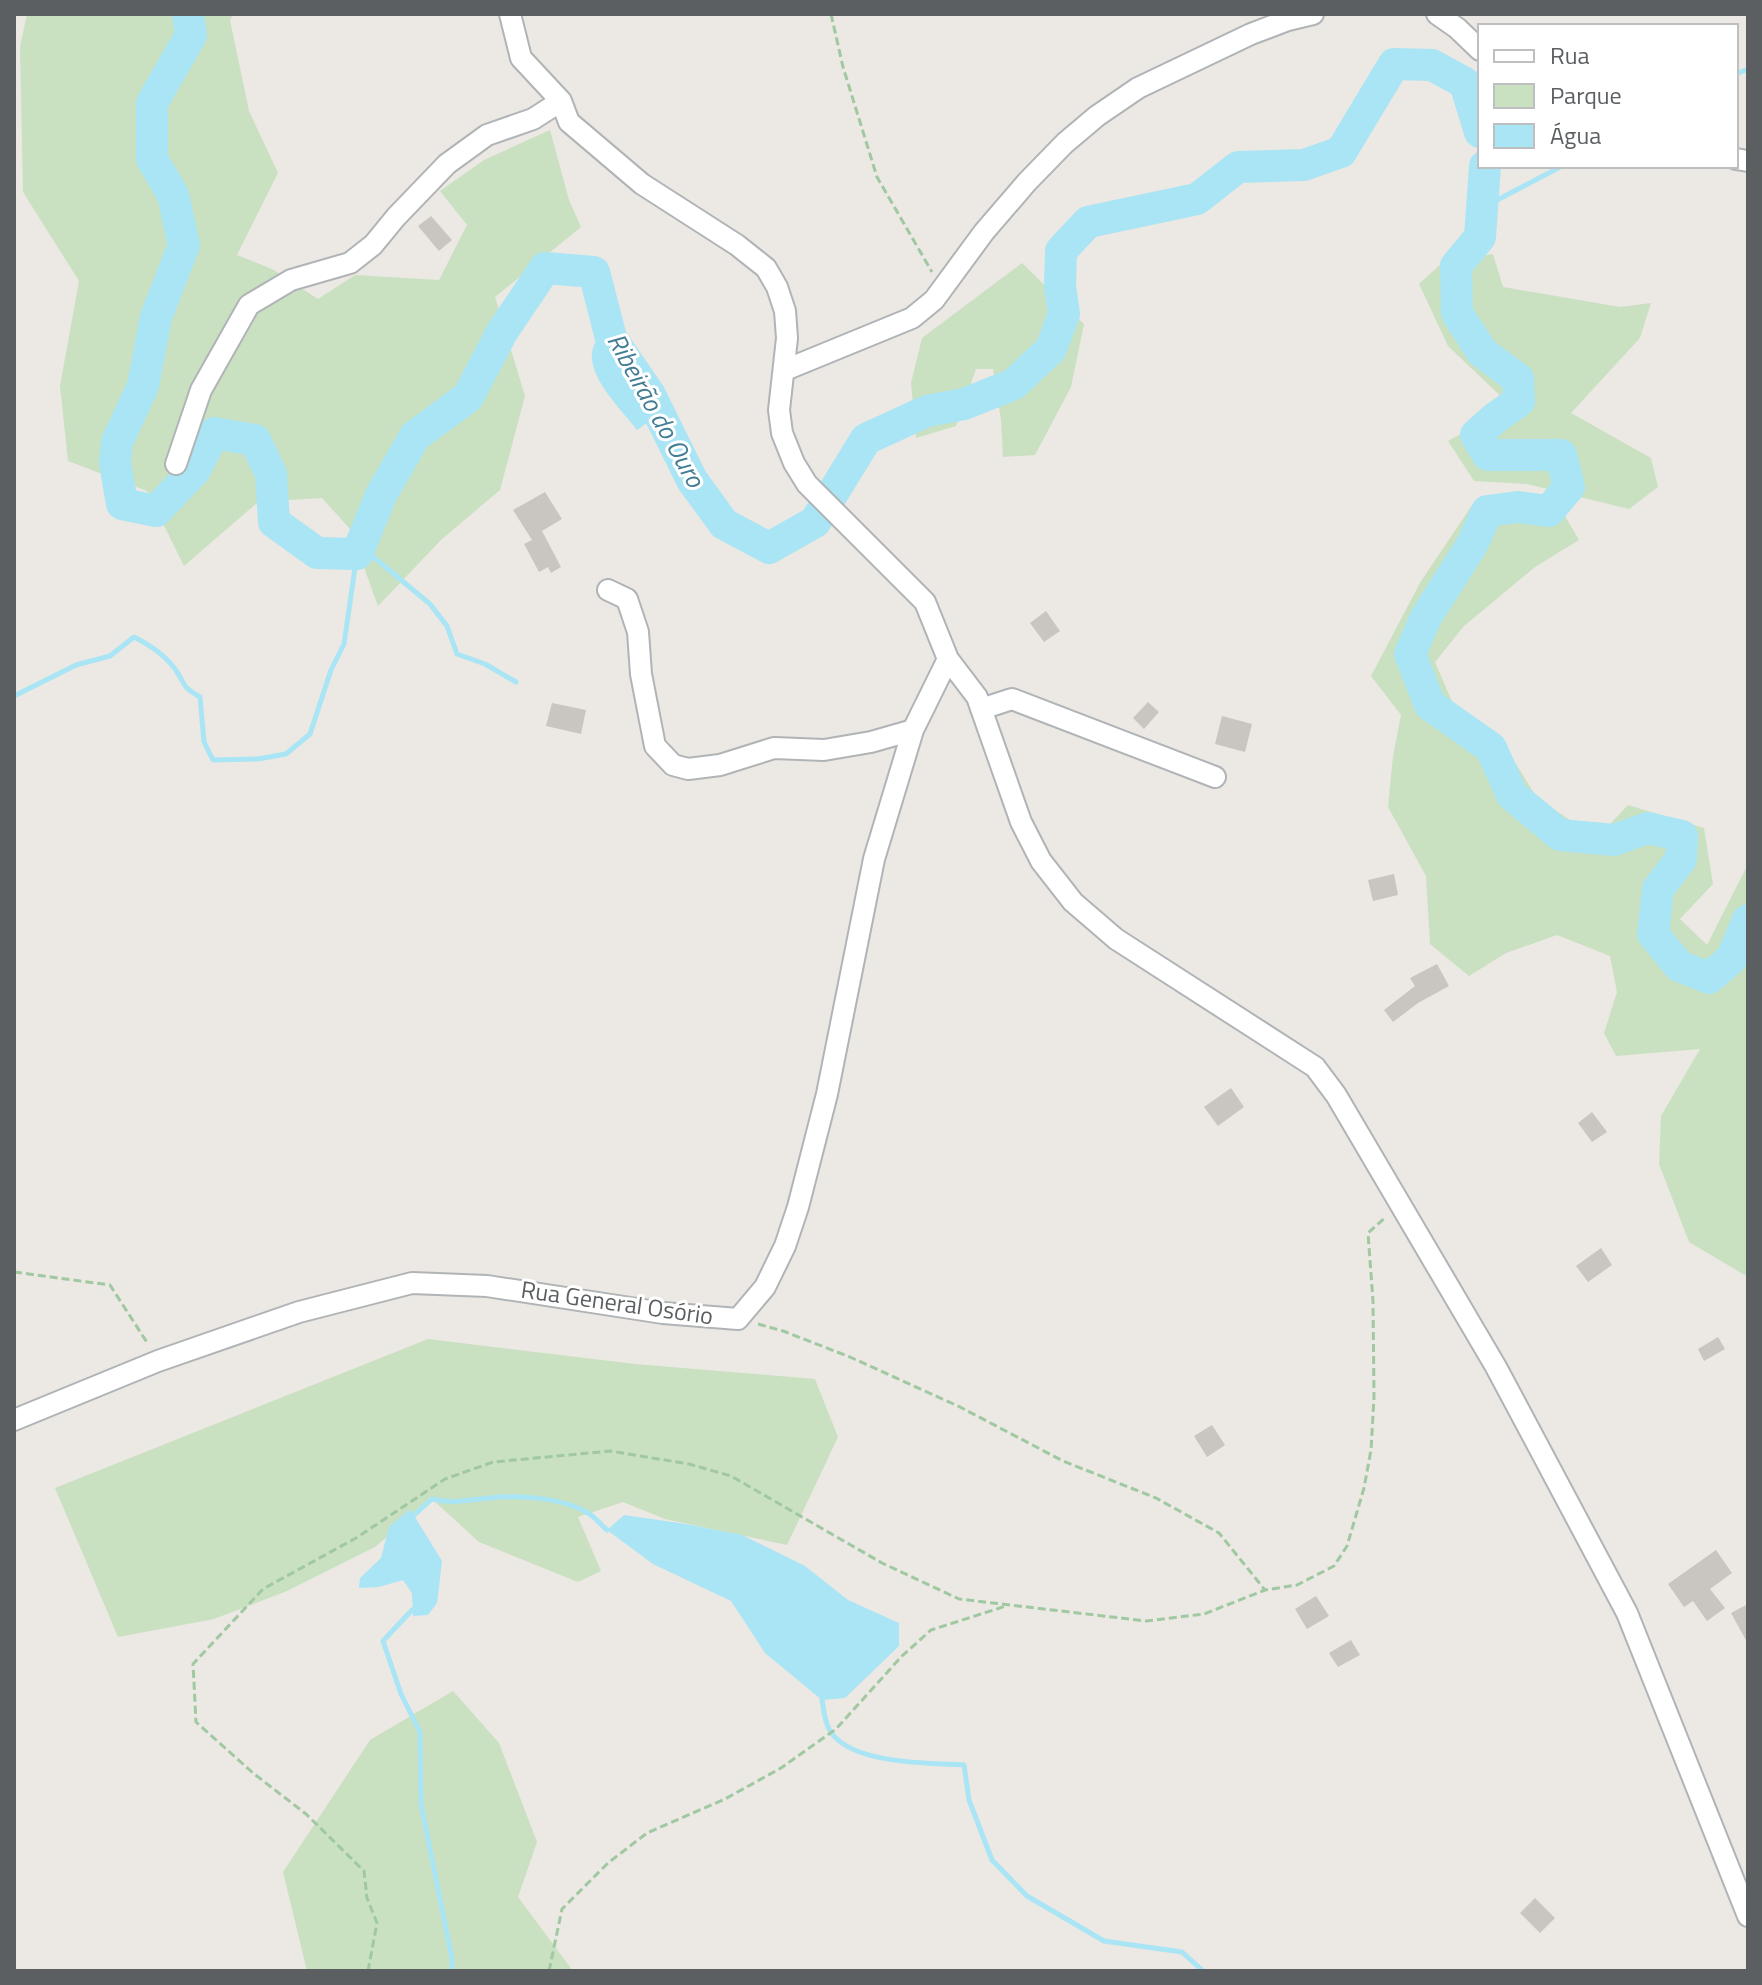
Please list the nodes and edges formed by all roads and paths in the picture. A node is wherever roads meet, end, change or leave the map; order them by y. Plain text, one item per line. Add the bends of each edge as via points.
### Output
1 (510, 14) edge
2 (831, 14) edge
3 (1313, 14) edge
4 (1437, 14) edge
5 (1478, 48) edge
6 (561, 101) junction
7 (942, 289) junction
8 (785, 370) junction
9 (176, 464) dead end
10 (608, 590) dead end
11 (948, 659) junction
12 (981, 709) junction
13 (913, 730) junction
14 (1215, 777) dead end
15 (1400, 1204) junction
16 (14, 1272) edge
17 (738, 1319) junction
18 (158, 1361) junction
19 (14, 1420) edge
20 (1265, 1590) junction
21 (1010, 1605) junction
22 (1748, 1916) edge
23 (368, 1971) edge
24 (549, 1971) edge

1 - 6 street via 521,58
2 - 7 path via 877,177
3 - 7 street via 1251,34 1138,88 1097,116 1027,182
4 - 5 street
6 - 8 street via 569,122 642,184 766,268 785,311
6 - 9 street via 533,119 487,135 447,164 350,263 291,280 249,305 201,390
7 - 8 street via 912,318
8 - 11 street via 779,410 794,463 807,484 925,602
10 - 13 street via 627,599 638,632 655,746 673,765 720,765 774,748 824,750
11 - 12 street
11 - 13 street, Rua General Osório
12 - 14 street via 1012,699
12 - 15 street via 1021,822 1041,861 1073,902 1116,939 1315,1067
13 - 17 street, Rua General Osório via 874,859 827,1094 798,1207 765,1287
15 - 20 path via 1368,1233 1373,1301 1371,1450 1347,1546 1334,1566 1297,1585
15 - 22 street via 1496,1367 1627,1613
16 - 18 path via 110,1285
17 - 18 street, Rua General Osório via 487,1286 412,1283 299,1312
17 - 20 path via 850,1357 1063,1461 1156,1498 1219,1533
18 - 19 street, Rua General Osório
20 - 21 path via 1204,1614 1146,1621
21 - 23 path via 959,1599 882,1563 731,1476 689,1464 610,1451 493,1462 445,1479 356,1538 263,1589 193,1664 196,1722 306,1814 364,1871 377,1923
21 - 24 path via 931,1630 831,1733 725,1799 647,1833 608,1863 562,1909

